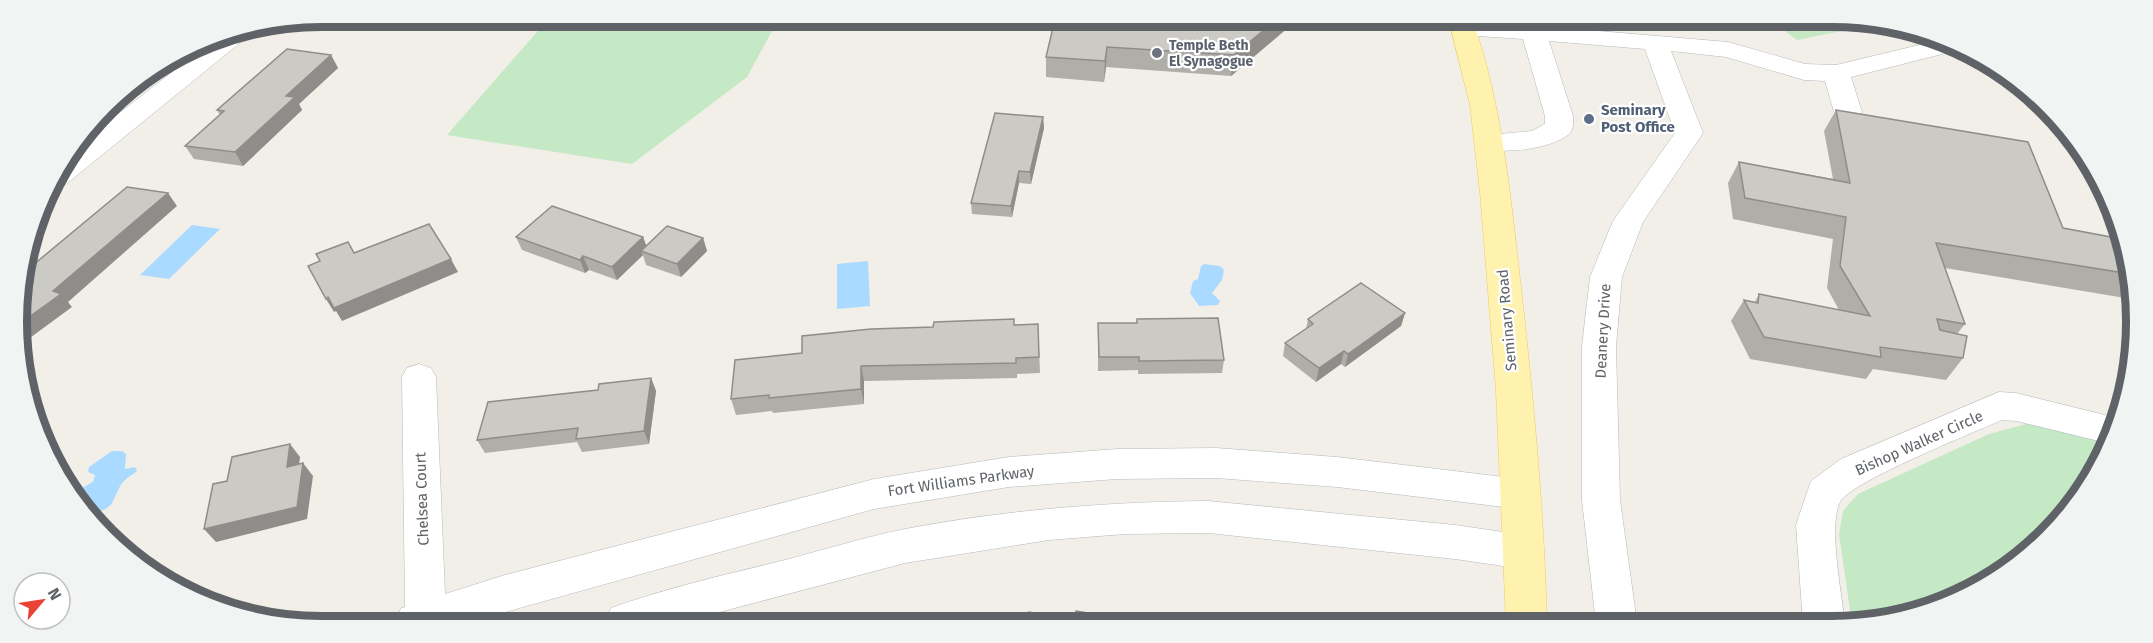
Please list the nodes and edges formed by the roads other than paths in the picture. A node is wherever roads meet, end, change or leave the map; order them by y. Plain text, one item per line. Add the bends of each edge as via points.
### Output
1 (1463, 27) edge
2 (1489, 27) edge
3 (1533, 32) junction
4 (1655, 42) junction
5 (223, 44) edge
6 (1940, 48) edge
7 (1836, 73) junction
8 (1848, 112) edge
9 (1489, 142) junction
10 (73, 163) edge
11 (419, 377) dead end
12 (2106, 429) edge
13 (1521, 494) junction
14 (1524, 552) junction
15 (422, 616) edge
16 (435, 616) edge
17 (643, 616) edge
18 (1527, 616) edge
19 (1616, 616) edge
20 (1823, 616) edge

1 - 9 main road, Seminary Road
2 - 3 street
3 - 4 street
3 - 9 street via 1559,116 1559,128 1537,140
4 - 7 street via 1728,50 1804,72
4 - 19 street, Deanery Drive via 1689,133 1628,221 1606,277 1599,346 1601,500
5 - 10 street
6 - 7 street
7 - 8 street
9 - 13 main road, Seminary Road via 1508,316
11 - 15 street, Chelsea Court
12 - 20 street, Bishop Walker Circle via 1999,406 1854,470 1824,492 1815,525
13 - 14 main road, Seminary Road
13 - 16 street, Fort Williams Parkway via 1336,471 1216,463 1117,464 1009,472 874,494
14 - 17 street via 1208,517 1125,518 1049,524 905,546
14 - 18 main road, Seminary Road

